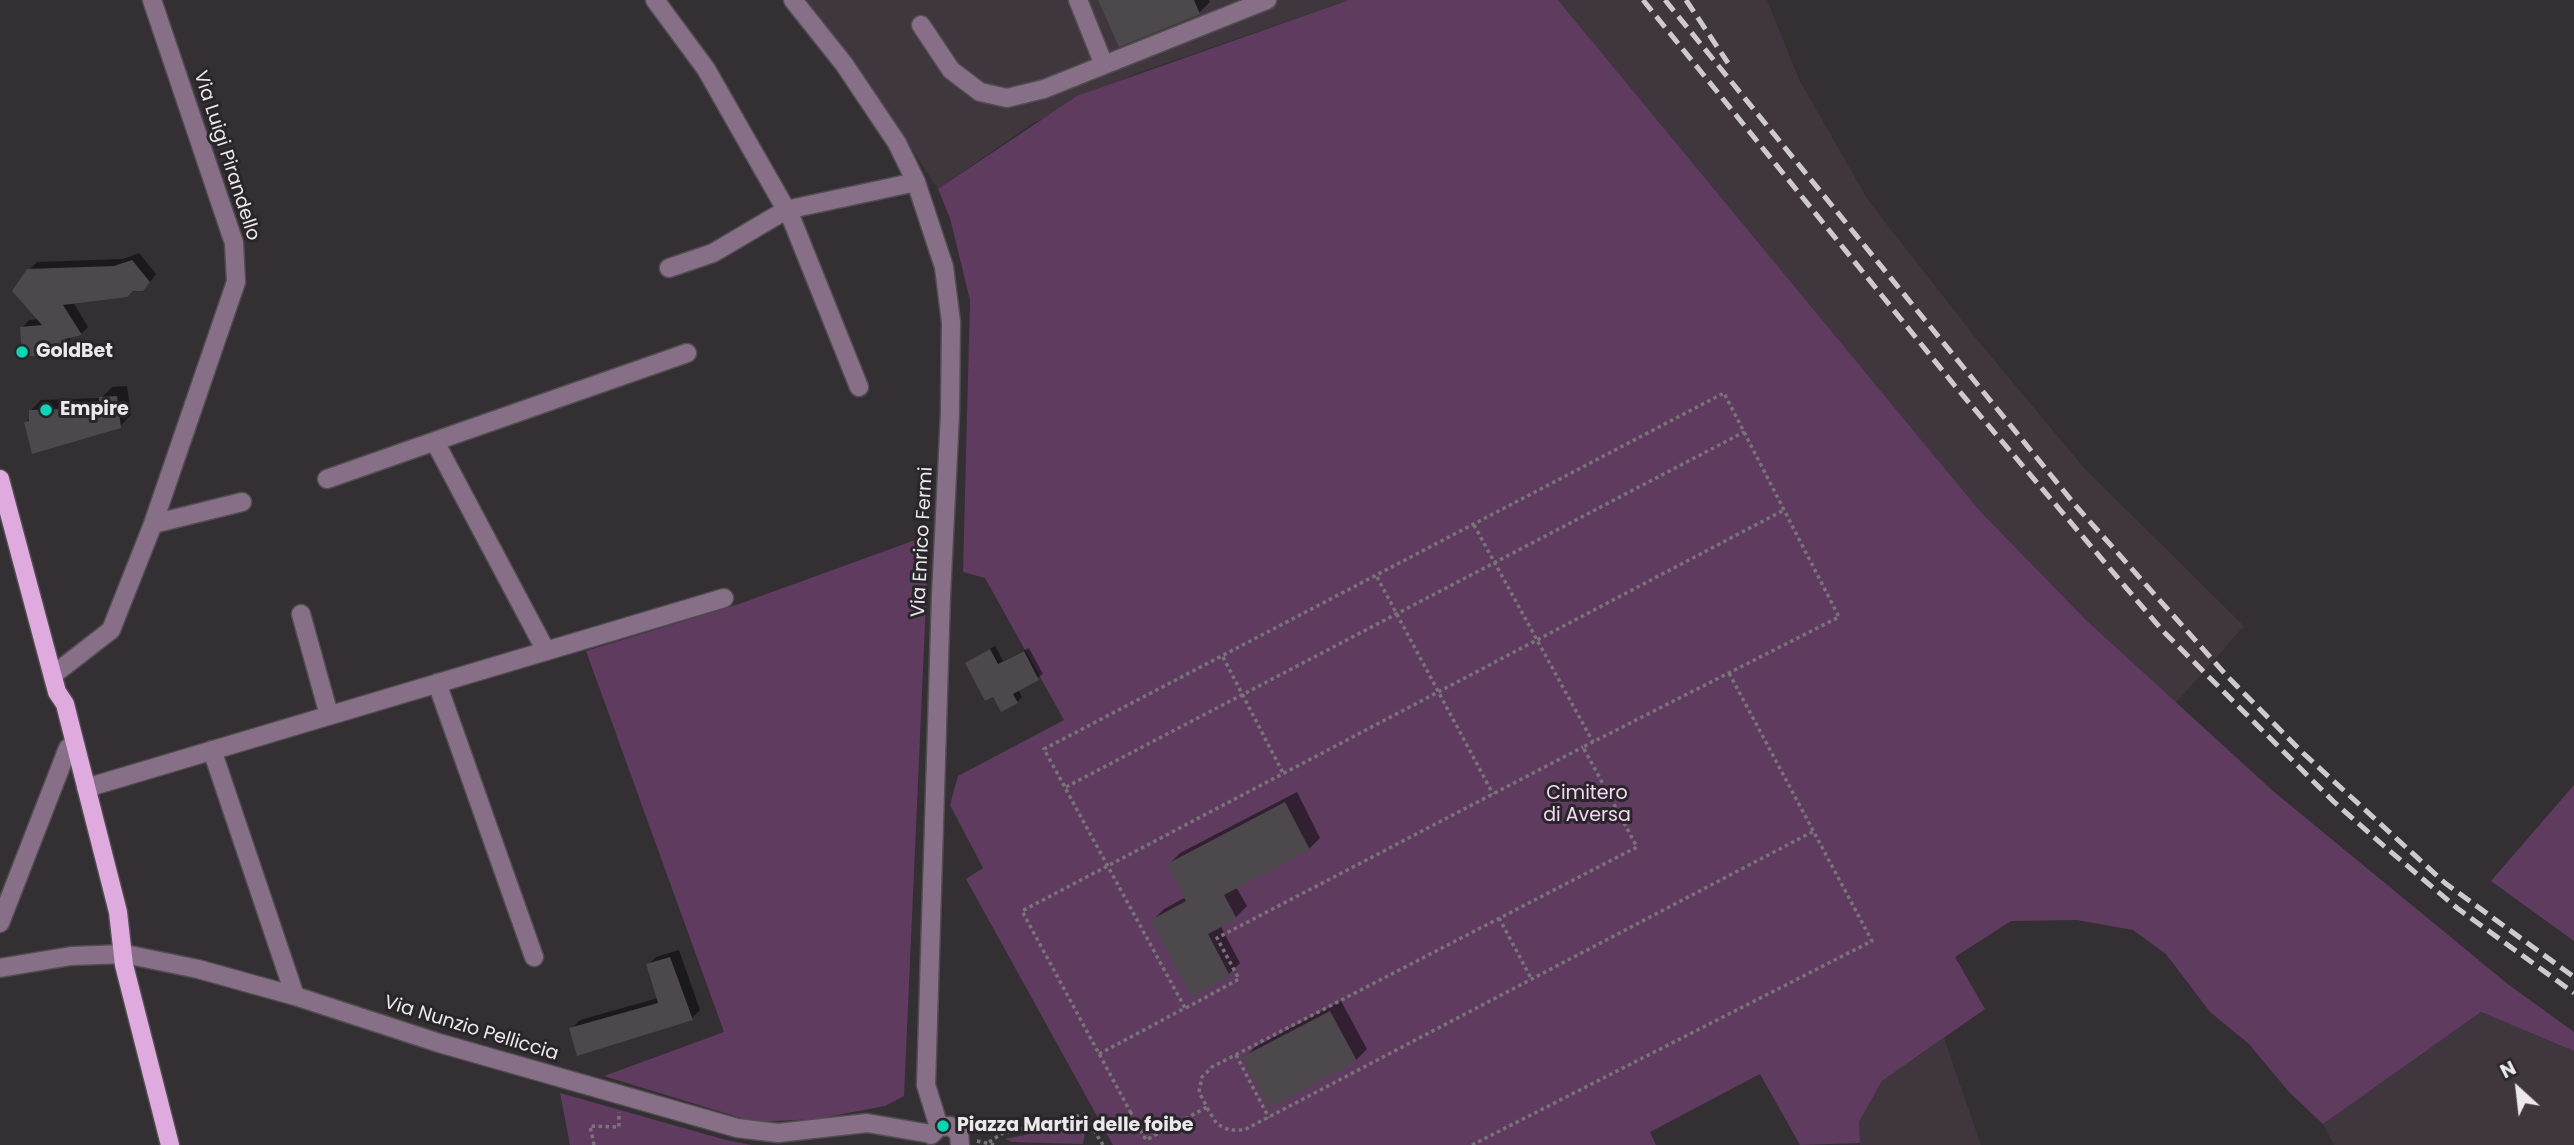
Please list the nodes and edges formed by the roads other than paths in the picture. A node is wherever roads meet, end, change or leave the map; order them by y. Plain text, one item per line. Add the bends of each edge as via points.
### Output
1 (152, 0) edge
2 (655, 0) edge
3 (1078, 0) edge
4 (1217, 0) edge
5 (1267, 0) edge
6 (798, 2) edge
7 (1225, 17) junction
8 (921, 25) dead end
9 (1104, 65) junction
10 (916, 182) junction
11 (786, 210) junction
12 (669, 268) dead end
13 (687, 353) dead end
14 (859, 387) dead end
15 (435, 443) junction
16 (327, 478) dead end
17 (1, 489) edge
18 (242, 502) dead end
19 (153, 524) junction
20 (724, 598) dead end
21 (301, 614) dead end
22 (546, 651) junction
23 (437, 683) junction
24 (55, 684) junction
25 (329, 716) junction
26 (68, 748) junction
27 (212, 751) junction
28 (86, 788) junction
29 (118, 922) junction
30 (0, 923) edge
31 (125, 954) junction
32 (534, 957) dead end
33 (0, 968) edge
34 (295, 996) junction
35 (931, 1139) edge
36 (170, 1145) edge
37 (181, 1145) edge
38 (960, 1145) edge

1 - 19 street, Via Luigi Pirandello via 238,264 236,282
2 - 11 street via 706,69
3 - 9 street
4 - 7 street
5 - 7 street
6 - 10 street, Via Enrico Fermi via 897,143
7 - 9 street
8 - 9 street via 951,70 981,92 1007,98
10 - 11 street
10 - 35 street, Via Enrico Fermi via 944,267 951,323 926,1085
11 - 12 street via 713,253
11 - 14 street
13 - 15 street
15 - 16 street
15 - 22 street
17 - 24 main road
18 - 19 street
19 - 24 street, Via Luigi Pirandello via 111,630
20 - 22 street
21 - 25 street
22 - 23 street
23 - 25 street
23 - 32 street
24 - 26 main road
24 - 28 main road via 65,704
25 - 27 street
26 - 29 main road via 111,913
26 - 30 street
27 - 28 street
27 - 34 street
28 - 29 main road
29 - 31 main road
31 - 33 street, Via Nunzio Pelliccia via 71,956
31 - 34 street, Via Nunzio Pelliccia
31 - 36 main road
31 - 37 main road via 131,962
34 - 35 street, Via Nunzio Pelliccia via 439,1043 758,1132 867,1123
35 - 38 street via 950,1126 957,1130

